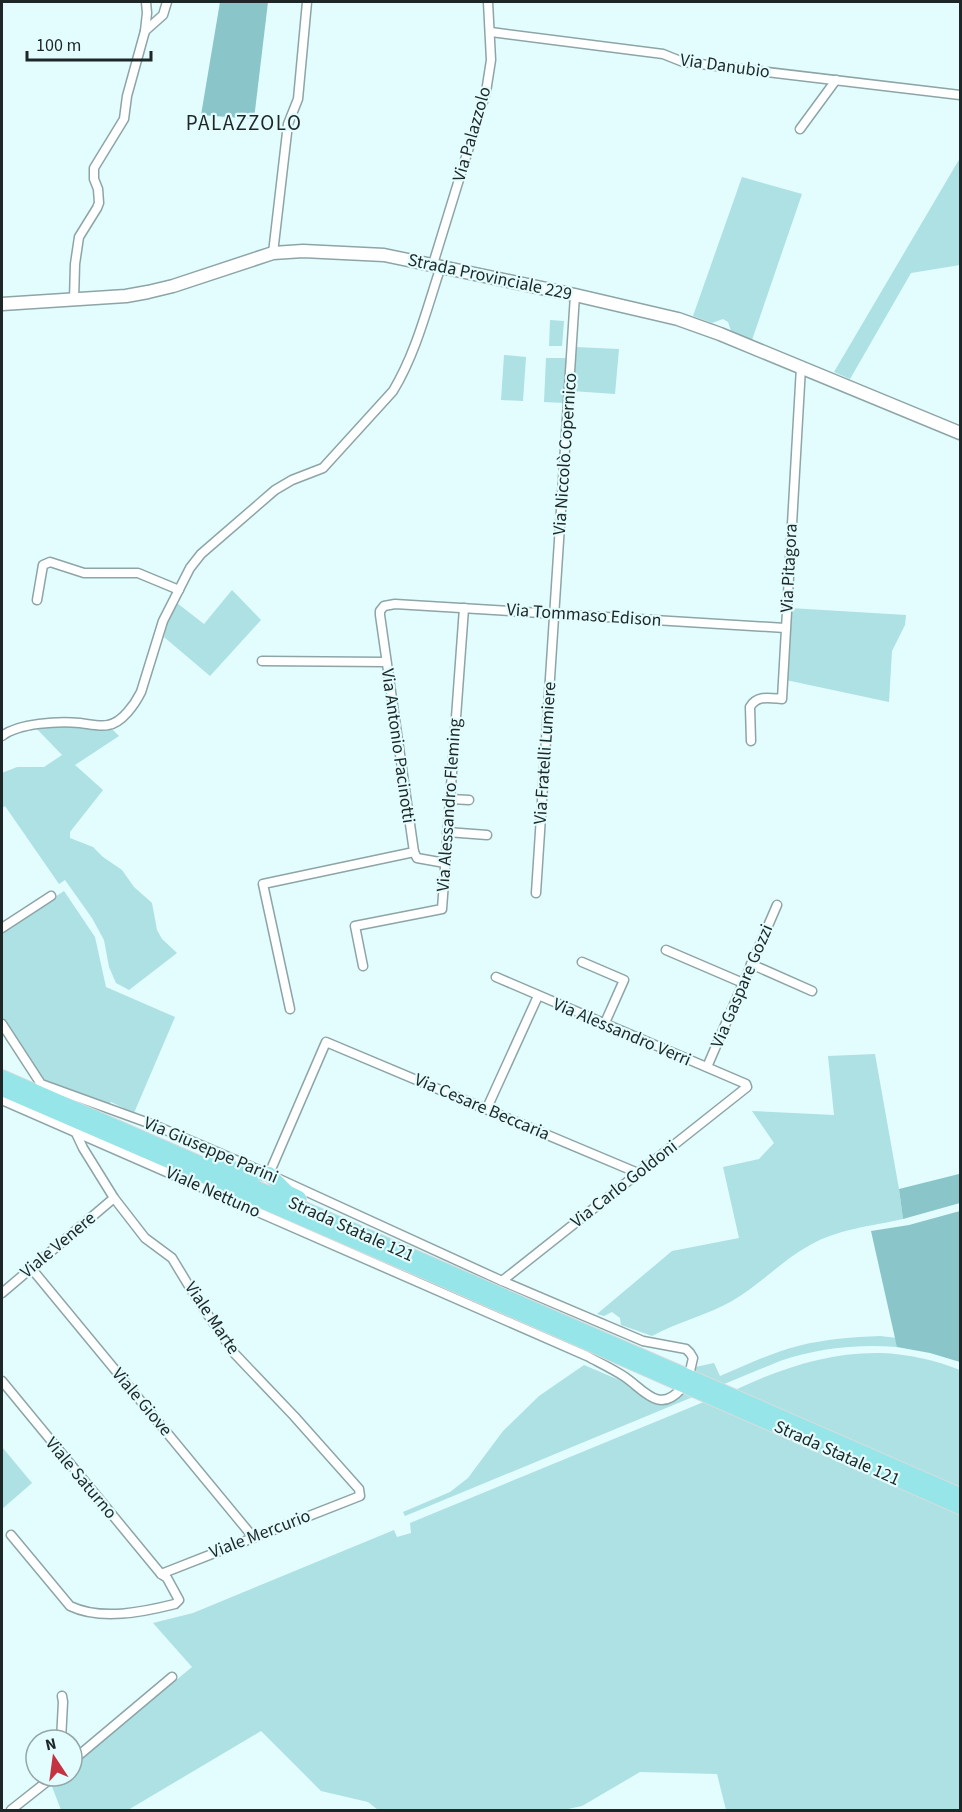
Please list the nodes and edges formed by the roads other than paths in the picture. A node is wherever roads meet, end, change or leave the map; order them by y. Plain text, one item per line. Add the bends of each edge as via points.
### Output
1 (146, 2) edge
2 (167, 2) edge
3 (308, 2) edge
4 (488, 2) edge
5 (145, 31) junction
6 (491, 33) junction
7 (836, 80) junction
8 (960, 95) edge
9 (800, 129) dead end
10 (273, 253) junction
11 (437, 265) junction
12 (575, 294) junction
13 (74, 300) junction
14 (2, 304) edge
15 (801, 367) junction
16 (960, 433) edge
17 (179, 590) junction
18 (37, 600) dead end
19 (384, 606) joint
20 (464, 608) junction
21 (555, 613) junction
22 (785, 628) junction
23 (262, 661) dead end
24 (386, 662) junction
25 (2, 736) edge
26 (750, 741) dead end
27 (450, 799) junction
28 (470, 800) dead end
29 (447, 832) junction
30 (487, 835) dead end
31 (414, 852) junction
32 (445, 863) junction
33 (536, 893) dead end
34 (51, 896) dead end
35 (777, 905) dead end
36 (2, 928) edge
37 (666, 950) dead end
38 (582, 962) dead end
39 (752, 964) junction
40 (363, 966) dead end
41 (496, 977) dead end
42 (743, 983) junction
43 (812, 991) dead end
44 (538, 996) junction
45 (290, 1009) dead end
46 (2, 1024) edge
47 (604, 1025) junction
48 (707, 1067) junction
49 (2, 1077) edge
50 (747, 1087) joint
51 (2, 1089) edge
52 (2, 1100) edge
53 (487, 1108) junction
54 (75, 1131) junction
55 (130, 1133) junction
56 (638, 1173) junction
57 (269, 1174) junction
58 (114, 1198) junction
59 (353, 1230) junction
60 (31, 1268) junction
61 (502, 1281) junction
62 (2, 1293) edge
63 (2, 1381) edge
64 (692, 1383) junction
65 (960, 1495) edge
66 (360, 1496) joint
67 (960, 1507) edge
68 (11, 1535) dead end
69 (253, 1537) junction
70 (160, 1574) junction
71 (172, 1677) dead end
72 (62, 1696) dead end
73 (62, 1728) edge
74 (84, 1751) edge
75 (39, 1788) edge
76 (11, 1810) edge

1 - 5 street
2 - 5 street via 163,15
3 - 10 street via 298,99 288,124
4 - 6 street, Via Palazzolo
5 - 13 street via 124,119 94,168 99,202 79,237
6 - 7 street, Via Danubio
6 - 11 street, Via Palazzolo via 486,92
7 - 8 street, Via Danubio
7 - 9 street
10 - 11 street, Strada Provinciale 229 via 368,253
10 - 13 street, Strada Provinciale 229 via 148,292
11 - 12 street, Strada Provinciale 229
11 - 17 street, Via Palazzolo via 419,334 393,391 323,468 275,490 215,540 190,568
12 - 15 street, Strada Provinciale 229 via 700,326
12 - 21 street, Via Niccolò Copernico
13 - 14 street, Strada Provinciale 229
15 - 16 street, Strada Provinciale 229
15 - 22 street, Via Pitagora
17 - 18 street via 138,573 84,573 50,562 43,565
17 - 25 street, Via Palazzolo via 163,621 137,701 118,721 105,726 63,723 13,728
19 - 20 street, Via Tommaso Edison
19 - 24 street, Via Antonio Pacinotti via 380,615
20 - 21 street, Via Tommaso Edison
20 - 27 street, Via Alessandro Fleming
21 - 22 street, Via Tommaso Edison
21 - 33 street, Via Fratelli Lumiere
22 - 26 street, Via Pitagora via 782,699 760,698 752,703
23 - 24 street
24 - 31 street, Via Antonio Pacinotti
27 - 28 street
27 - 29 street, Via Alessandro Fleming
29 - 30 street
29 - 32 street, Via Alessandro Fleming
31 - 32 street via 417,858
31 - 45 street via 263,884
32 - 40 street, Via Alessandro Fleming via 442,909 355,926
34 - 36 street
35 - 39 street, Via Gaspare Gozzi
37 - 42 street
38 - 47 street via 624,980
39 - 42 street, Via Gaspare Gozzi
39 - 43 street
41 - 44 street, Via Alessandro Verri
42 - 48 street, Via Gaspare Gozzi
44 - 47 street, Via Alessandro Verri
44 - 53 street
46 - 57 street, Via Giuseppe Parini via 41,1084 154,1125
47 - 48 street, Via Alessandro Verri
48 - 50 street, Via Alessandro Verri
49 - 55 main road, Strada Statale 121
50 - 56 street, Via Carlo Goldoni
51 - 64 main road, Strada Statale 121
52 - 54 street, Viale Nettuno
53 - 56 street, Via Cesare Beccaria
53 - 57 street, Via Cesare Beccaria via 326,1042
54 - 58 street, Viale Marte
54 - 64 street, Viale Nettuno via 587,1356 653,1399 669,1398
55 - 57 main road via 156,1136 247,1173
55 - 59 main road, Strada Statale 121
56 - 61 street, Via Carlo Goldoni
57 - 59 main road via 287,1192 333,1215
57 - 61 street, Via Giuseppe Parini
58 - 60 street, Viale Venere
58 - 66 street, Viale Marte via 145,1238 177,1264 234,1353 294,1416
59 - 64 main road, Strada Statale 121
60 - 62 street, Viale Venere
60 - 69 street, Viale Giove
61 - 64 street, Via Giuseppe Parini via 643,1341 686,1349 693,1358
63 - 70 street, Viale Saturno
64 - 65 main road, Strada Statale 121 via 728,1393
64 - 67 main road, Strada Statale 121 via 713,1399
66 - 69 street, Viale Mercurio
68 - 70 street, Viale Saturno via 70,1606 80,1611 132,1613 175,1604 178,1596
69 - 70 street, Viale Mercurio
71 - 74 street
72 - 73 street
75 - 76 street

